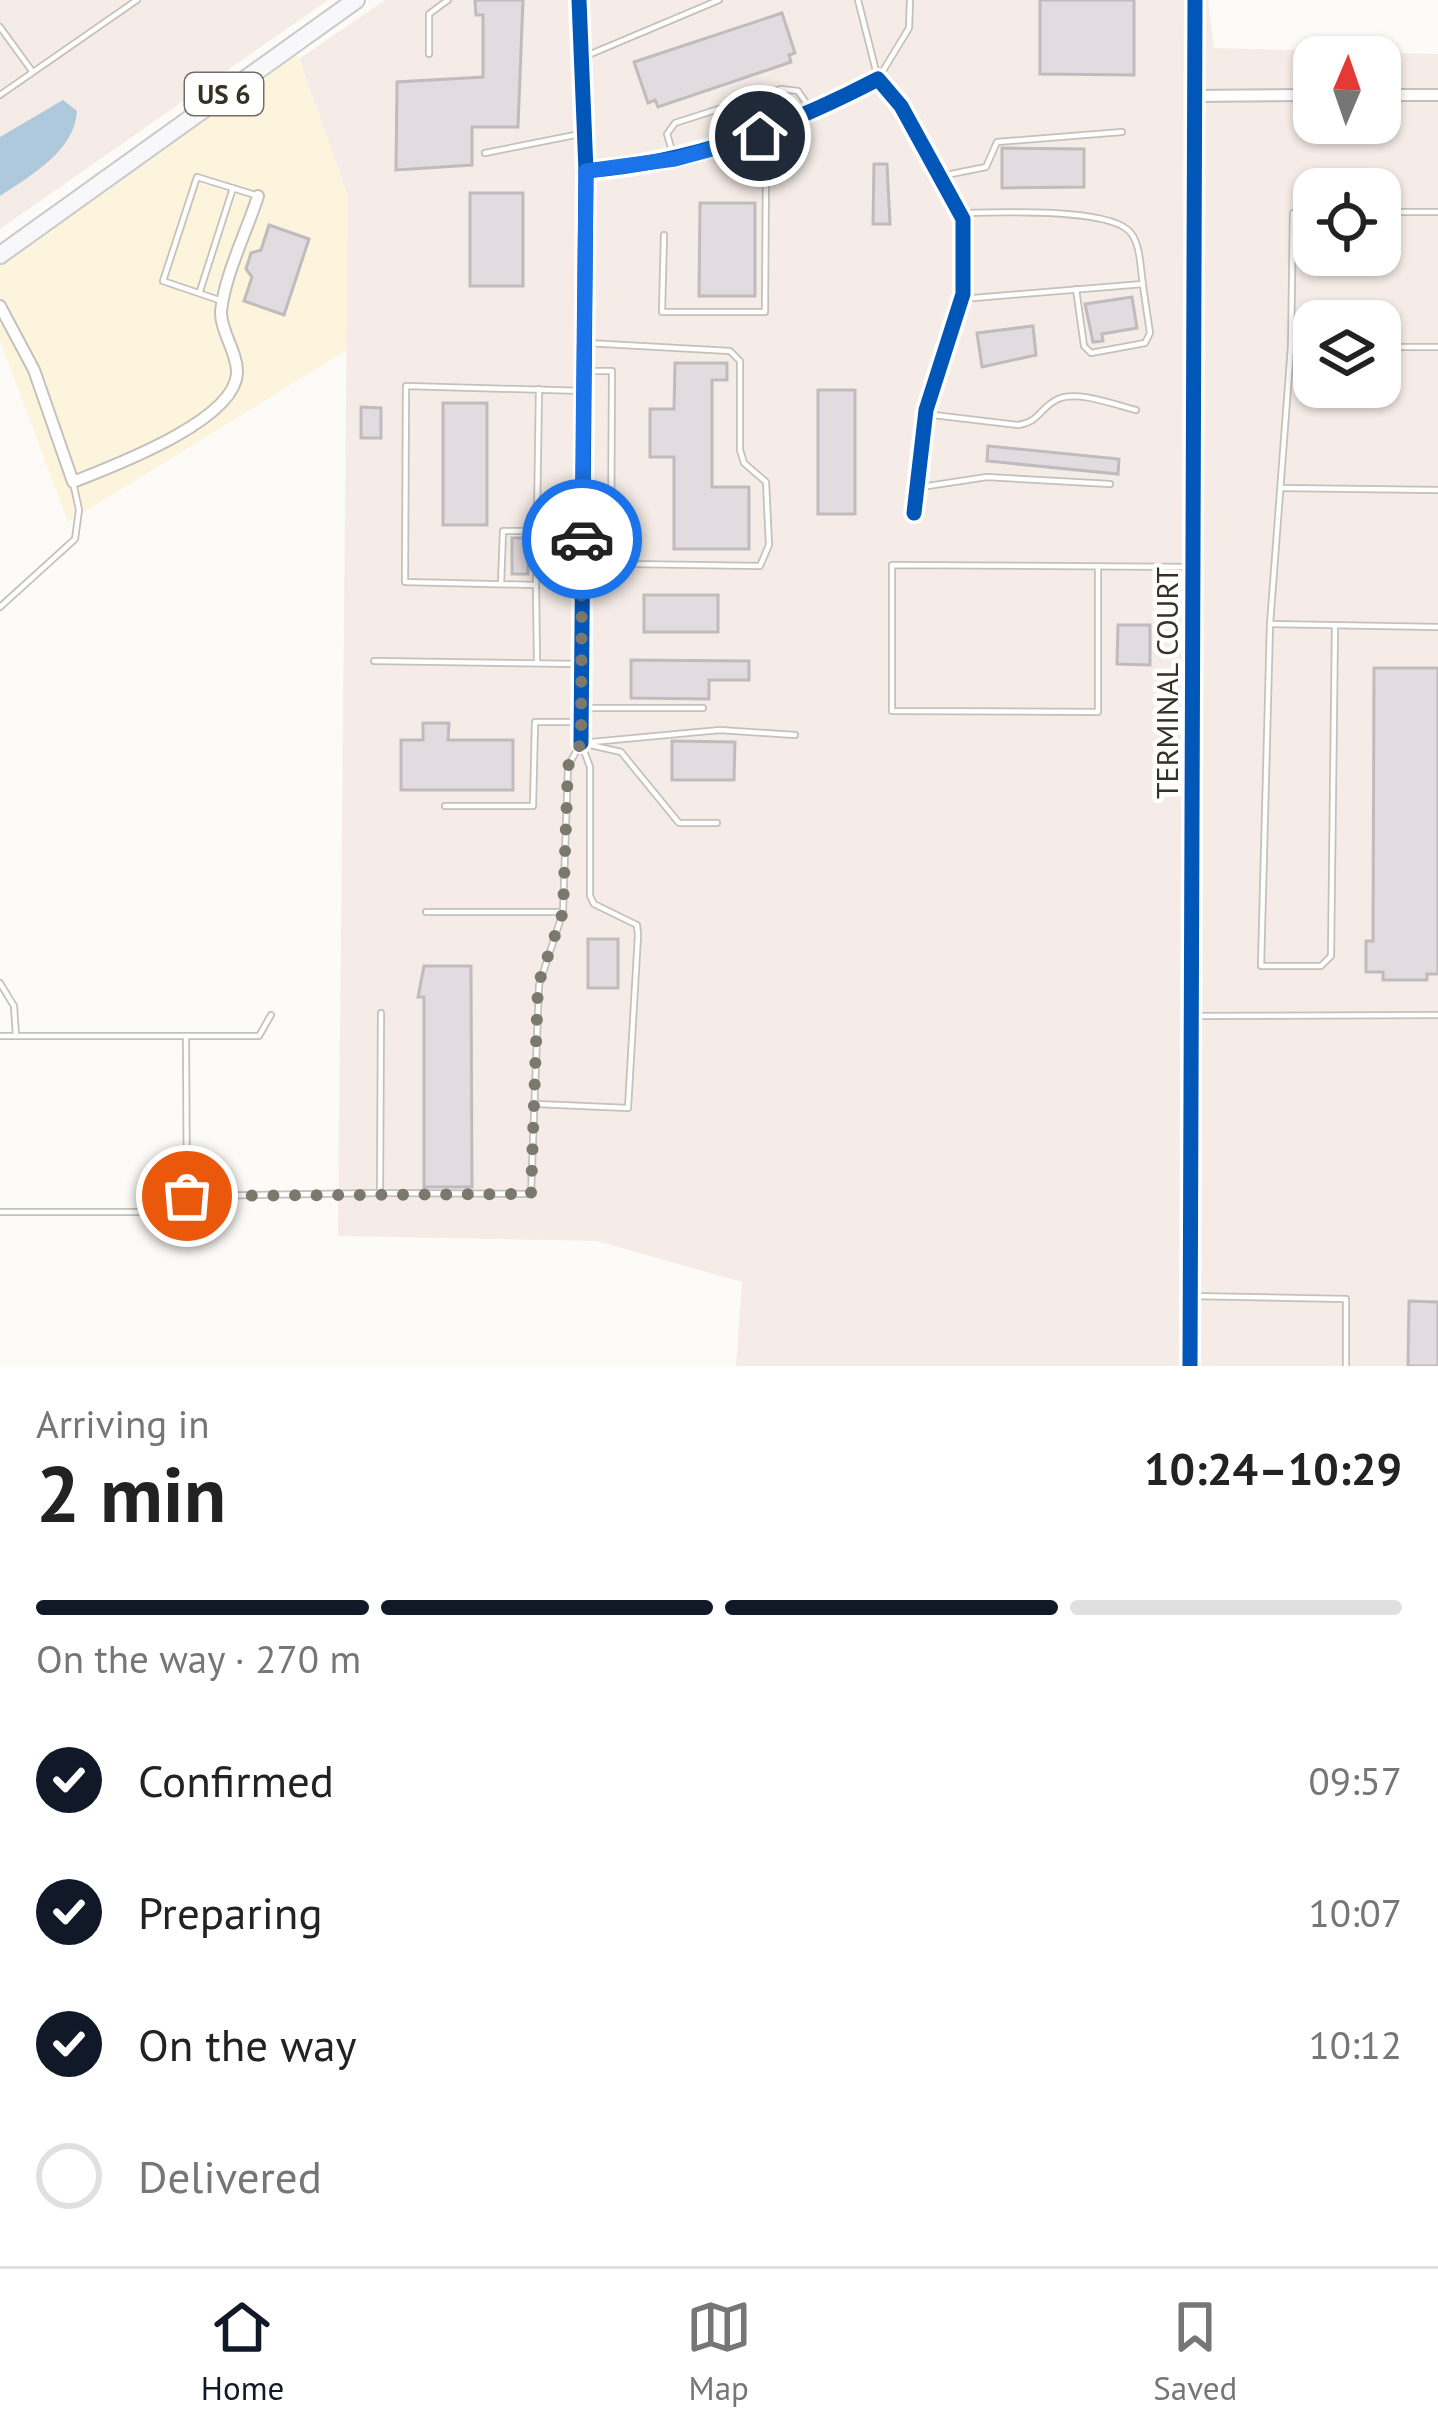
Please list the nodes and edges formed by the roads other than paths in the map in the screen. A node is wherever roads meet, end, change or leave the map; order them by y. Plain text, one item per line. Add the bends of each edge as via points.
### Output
1 (137, 0) edge
2 (356, 0) edge
3 (448, 0) edge
4 (579, 0) edge
5 (719, 0) edge
6 (858, 0) edge
7 (910, 0) edge
8 (1195, 0) edge
9 (0, 27) edge
10 (428, 54) dead end
11 (584, 57) junction
12 (33, 73) junction
13 (878, 79) junction
14 (0, 95) edge
15 (1293, 95) edge
16 (1401, 95) edge
17 (1438, 95) edge
18 (1193, 96) junction
19 (813, 113) junction
20 (1122, 132) dead end
21 (585, 133) junction
22 (760, 136) junction
23 (485, 153) dead end
24 (675, 159) junction
25 (586, 171) junction
26 (940, 176) junction
27 (233, 188) junction
28 (259, 196) joint
29 (1401, 212) edge
30 (1438, 212) edge
31 (960, 213) junction
32 (1293, 213) edge
33 (664, 235) dead end
34 (0, 255) edge
35 (1143, 284) junction
36 (1076, 290) junction
37 (200, 293) junction
38 (963, 294) junction
39 (224, 302) junction
40 (0, 306) edge
41 (584, 343) junction
42 (1291, 347) joint
43 (1401, 347) edge
44 (1438, 347) edge
45 (584, 370) junction
46 (538, 389) junction
47 (584, 391) junction
48 (1136, 410) dead end
49 (925, 414) junction
50 (73, 482) junction
51 (1110, 484) dead end
52 (916, 488) junction
53 (1281, 488) junction
54 (1438, 490) edge
55 (914, 513) dead end
56 (537, 532) junction
57 (582, 543) junction
58 (610, 544) junction
59 (502, 546) junction
60 (511, 546) dead end
61 (502, 559) junction
62 (512, 560) dead end
63 (1098, 567) junction
64 (1193, 568) junction
65 (502, 584) junction
66 (536, 585) junction
67 (0, 607) edge
68 (1270, 624) junction
69 (1335, 626) junction
70 (1438, 627) edge
71 (374, 661) dead end
72 (537, 663) junction
73 (581, 664) junction
74 (703, 708) dead end
75 (581, 715) junction
76 (795, 735) dead end
77 (581, 743) junction
78 (445, 806) dead end
79 (717, 823) dead end
80 (426, 911) dead end
81 (563, 912) junction
82 (0, 983) edge
83 (381, 1013) dead end
84 (271, 1015) dead end
85 (1438, 1015) edge
86 (1192, 1016) junction
87 (0, 1036) edge
88 (16, 1036) junction
89 (186, 1037) junction
90 (534, 1104) junction
91 (380, 1193) junction
92 (187, 1196) junction
93 (0, 1212) edge
94 (1191, 1296) junction
95 (1190, 1366) edge
96 (1346, 1366) edge

1 - 12 lane
2 - 34 main road, US 6
3 - 10 lane via 429,14
4 - 11 street
5 - 11 lane
6 - 13 lane
7 - 13 lane via 909,28
8 - 18 street, TERMINAL COURT
9 - 12 lane
11 - 21 street
12 - 14 lane
13 - 19 street
13 - 26 street
15 - 18 street
16 - 17 street
18 - 64 street, TERMINAL COURT
19 - 22 street
19 - 24 lane via 798,91 781,88 675,123 667,134
20 - 26 lane via 997,142 986,167
21 - 23 lane
21 - 25 street
22 - 24 street
22 - 33 lane via 765,312 662,312
24 - 25 street
25 - 41 street
26 - 31 street
27 - 28 lane
27 - 37 lane
27 - 37 lane via 197,177 170,260 164,281
28 - 39 street
29 - 30 lane
31 - 35 lane via 1097,218 1126,228 1136,240
31 - 38 street
32 - 42 lane
35 - 36 lane
35 - 36 lane via 1145,343 1091,353
36 - 38 lane
37 - 39 lane
38 - 49 street
39 - 50 street via 238,370 232,394 132,458
40 - 50 street via 34,370
41 - 45 street
41 - 58 lane via 730,351 740,361 740,450 766,482 769,545 760,566 630,564
42 - 53 lane
43 - 44 lane
45 - 47 street
45 - 58 lane via 612,371
46 - 47 lane
46 - 56 lane
46 - 65 lane via 406,386 405,582
47 - 57 street
48 - 49 lane via 1071,396 1018,425
49 - 52 street
50 - 67 lane via 75,539
51 - 52 lane via 987,477
52 - 55 street
53 - 54 lane
53 - 68 lane
56 - 59 lane via 503,530
56 - 66 lane
57 - 58 lane
57 - 73 street
59 - 60 lane
59 - 61 lane
61 - 62 lane
61 - 65 lane
63 - 63 lane via 892,566 892,710 1098,712
63 - 64 lane
64 - 86 street, TERMINAL COURT
65 - 66 lane
66 - 72 lane
68 - 69 lane
68 - 69 lane via 1262,966 1321,966 1331,956
69 - 70 lane
71 - 72 lane
72 - 73 lane
73 - 75 street
74 - 75 lane
75 - 77 street
75 - 78 lane via 535,722 533,806
76 - 77 lane via 720,730
77 - 79 lane via 621,752 679,823
77 - 81 lane via 568,766
77 - 90 lane via 590,767 590,896 637,925 628,1108
80 - 81 lane
81 - 90 lane via 538,985
82 - 88 lane via 14,1006
83 - 91 lane
84 - 89 lane via 260,1036
85 - 86 lane
86 - 94 street, TERMINAL COURT
87 - 88 lane
88 - 89 lane
89 - 92 lane
90 - 91 lane via 531,1194
91 - 92 lane
92 - 93 lane via 187,1212
94 - 95 street, TERMINAL COURT
94 - 96 lane via 1346,1299

